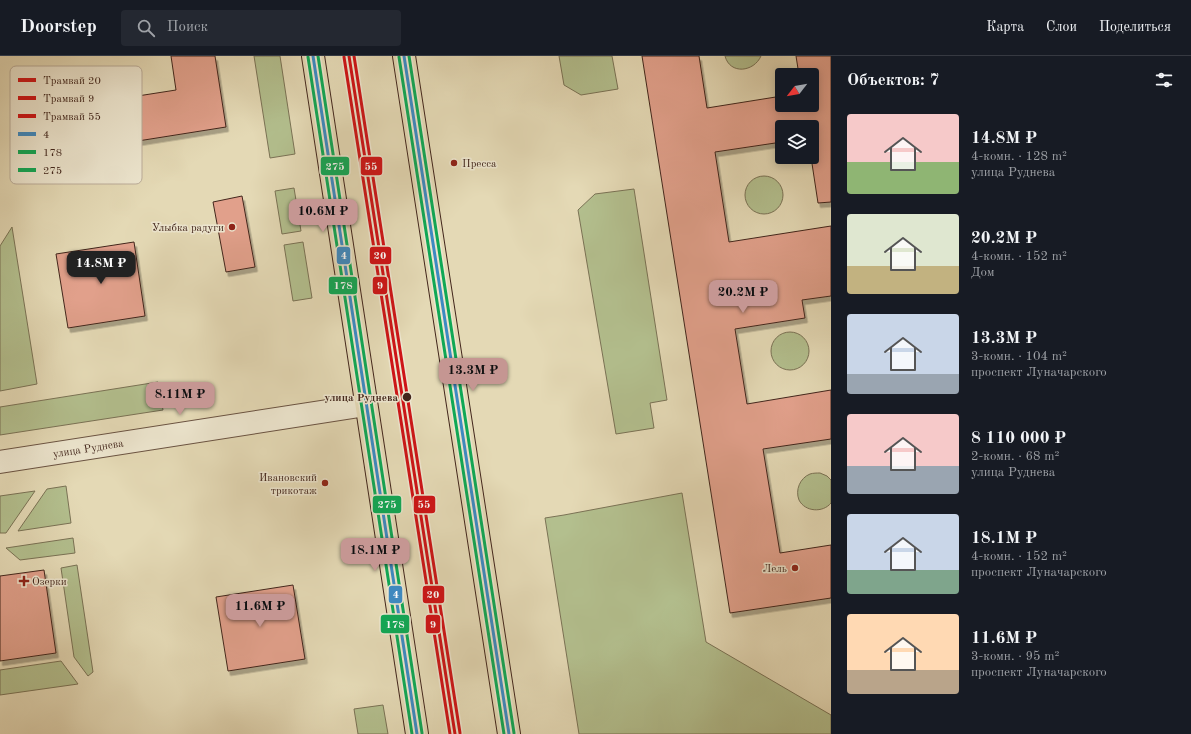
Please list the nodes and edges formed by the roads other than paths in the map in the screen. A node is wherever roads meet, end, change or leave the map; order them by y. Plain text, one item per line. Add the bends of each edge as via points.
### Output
1 (313, 56) edge
2 (404, 56) edge
3 (366, 405) junction
4 (0, 462) edge
5 (417, 734) edge
6 (509, 734) edge

1 - 3 main road
2 - 6 main road
3 - 4 street, улица Руднева
3 - 5 main road

